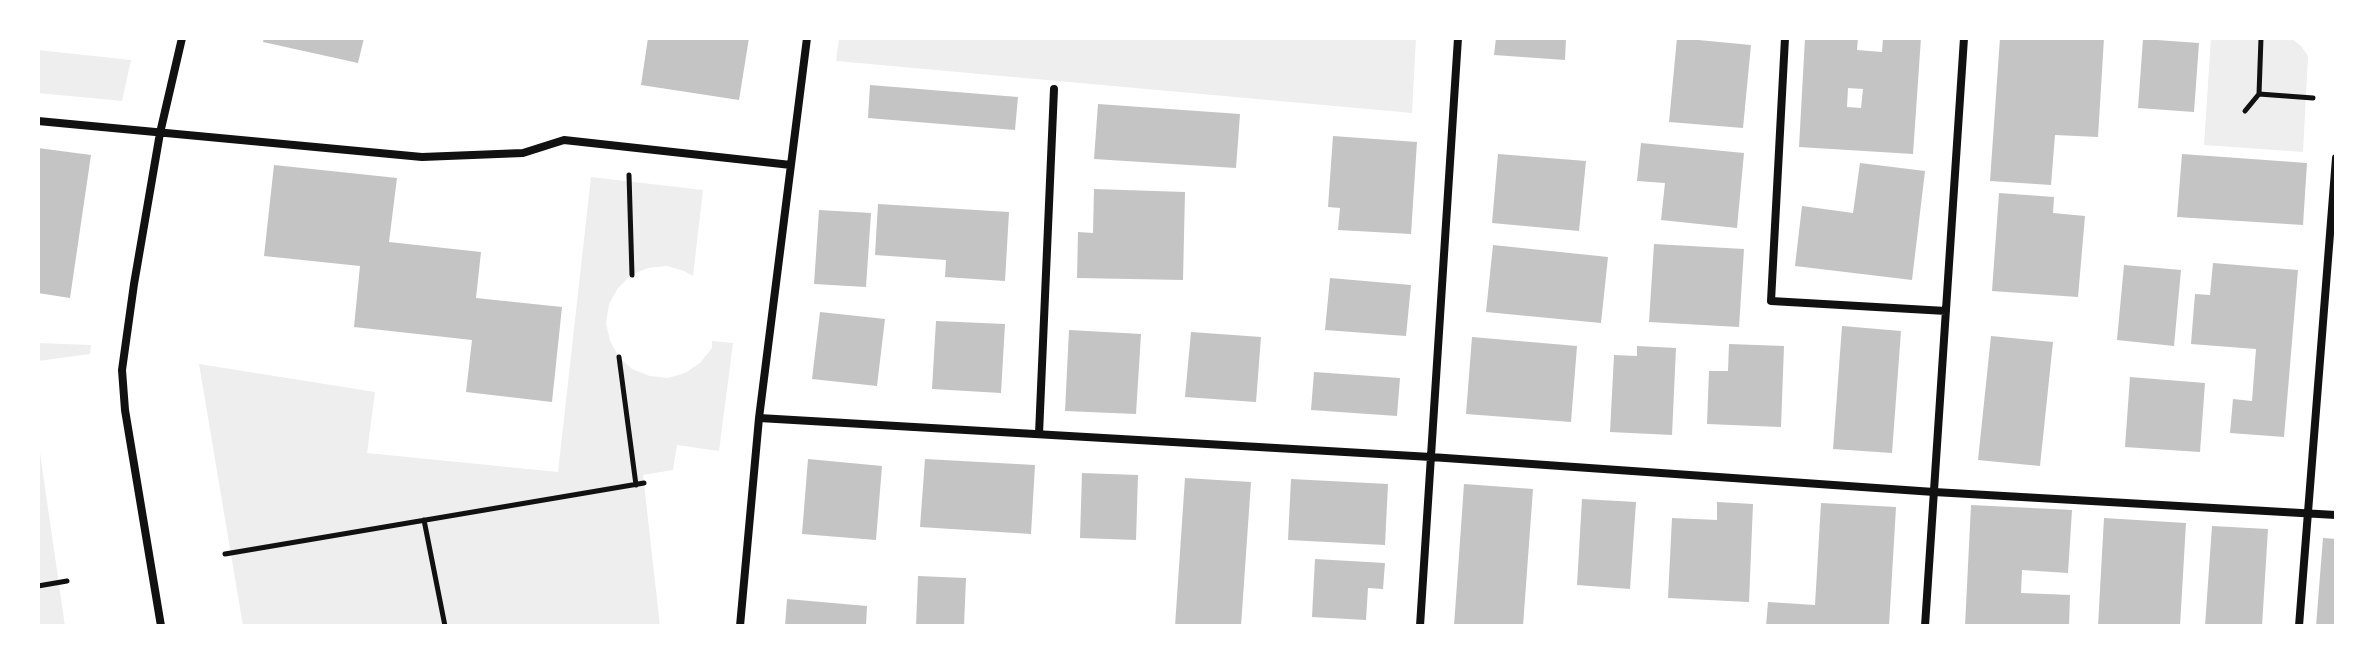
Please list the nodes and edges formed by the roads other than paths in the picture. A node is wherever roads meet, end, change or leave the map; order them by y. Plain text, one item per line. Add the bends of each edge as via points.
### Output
1 (182, 38) edge
2 (807, 38) edge
3 (1458, 38) edge
4 (1785, 38) edge
5 (1964, 38) edge
6 (1054, 89) dead end
7 (38, 121) edge
8 (160, 133) junction
9 (2336, 158) edge
10 (791, 165) junction
11 (1946, 311) junction
12 (759, 418) junction
13 (1039, 434) junction
14 (1431, 457) junction
15 (1934, 492) junction
16 (2307, 512) junction
17 (2336, 515) edge
18 (161, 626) edge
19 (740, 626) edge
20 (1420, 626) edge
21 (1925, 626) edge
22 (2299, 626) edge

1 - 8 street
2 - 10 street
3 - 14 street
4 - 11 street via 1771,301
5 - 11 street
6 - 13 street
7 - 8 street
8 - 10 street via 422,157 523,153 564,140
8 - 18 street via 122,370
9 - 16 street
10 - 12 street
11 - 15 street
12 - 13 street
12 - 19 street
13 - 14 street
14 - 15 street
14 - 20 street
15 - 16 street
15 - 21 street
16 - 17 street
16 - 22 street

